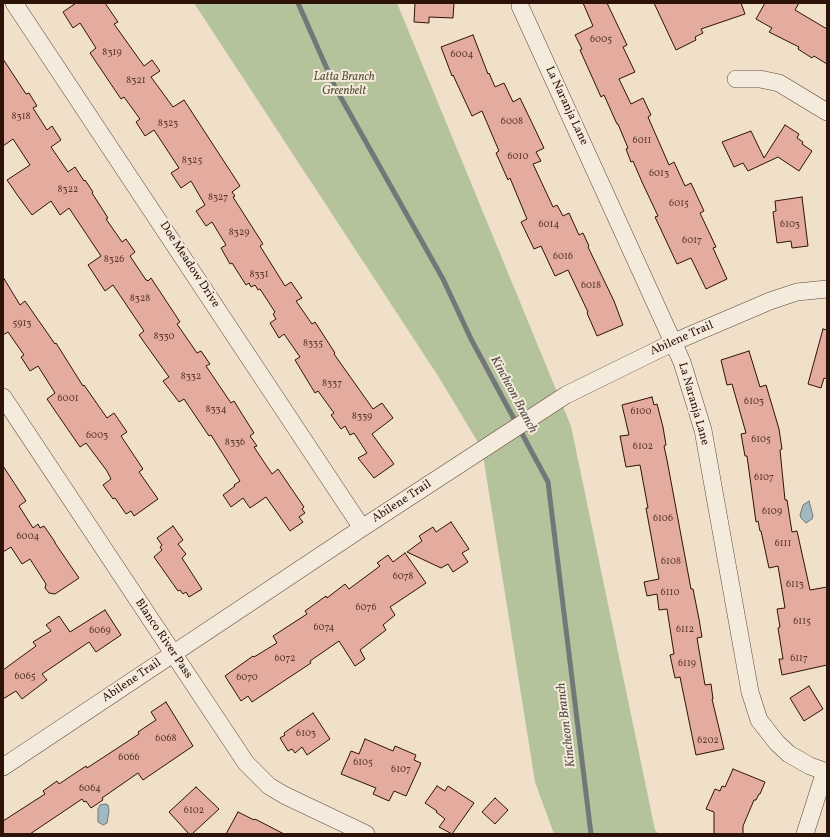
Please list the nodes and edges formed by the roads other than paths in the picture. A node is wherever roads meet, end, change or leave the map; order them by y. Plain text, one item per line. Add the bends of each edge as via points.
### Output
1 (14, 3) edge
2 (520, 6) dead end
3 (736, 79) dead end
4 (827, 112) edge
5 (827, 289) edge
6 (674, 342) junction
7 (3, 397) edge
8 (362, 528) junction
9 (173, 654) junction
10 (3, 767) edge
11 (826, 771) edge
12 (366, 834) edge
13 (805, 834) edge

1 - 8 street, Doe Meadow Drive
2 - 6 street, La Naranja Lane
3 - 4 street via 760,79 779,83
5 - 6 street, Abilene Trail via 782,296
6 - 8 street, Abilene Trail via 566,395
6 - 11 street, La Naranja Lane via 703,430 747,677 755,709 768,732 789,754 810,766
7 - 9 street, Blanco River Pass
8 - 9 street, Abilene Trail
9 - 10 street, Abilene Trail
9 - 12 street, Blanco River Pass via 246,763 257,775 269,786 304,806
11 - 13 street

